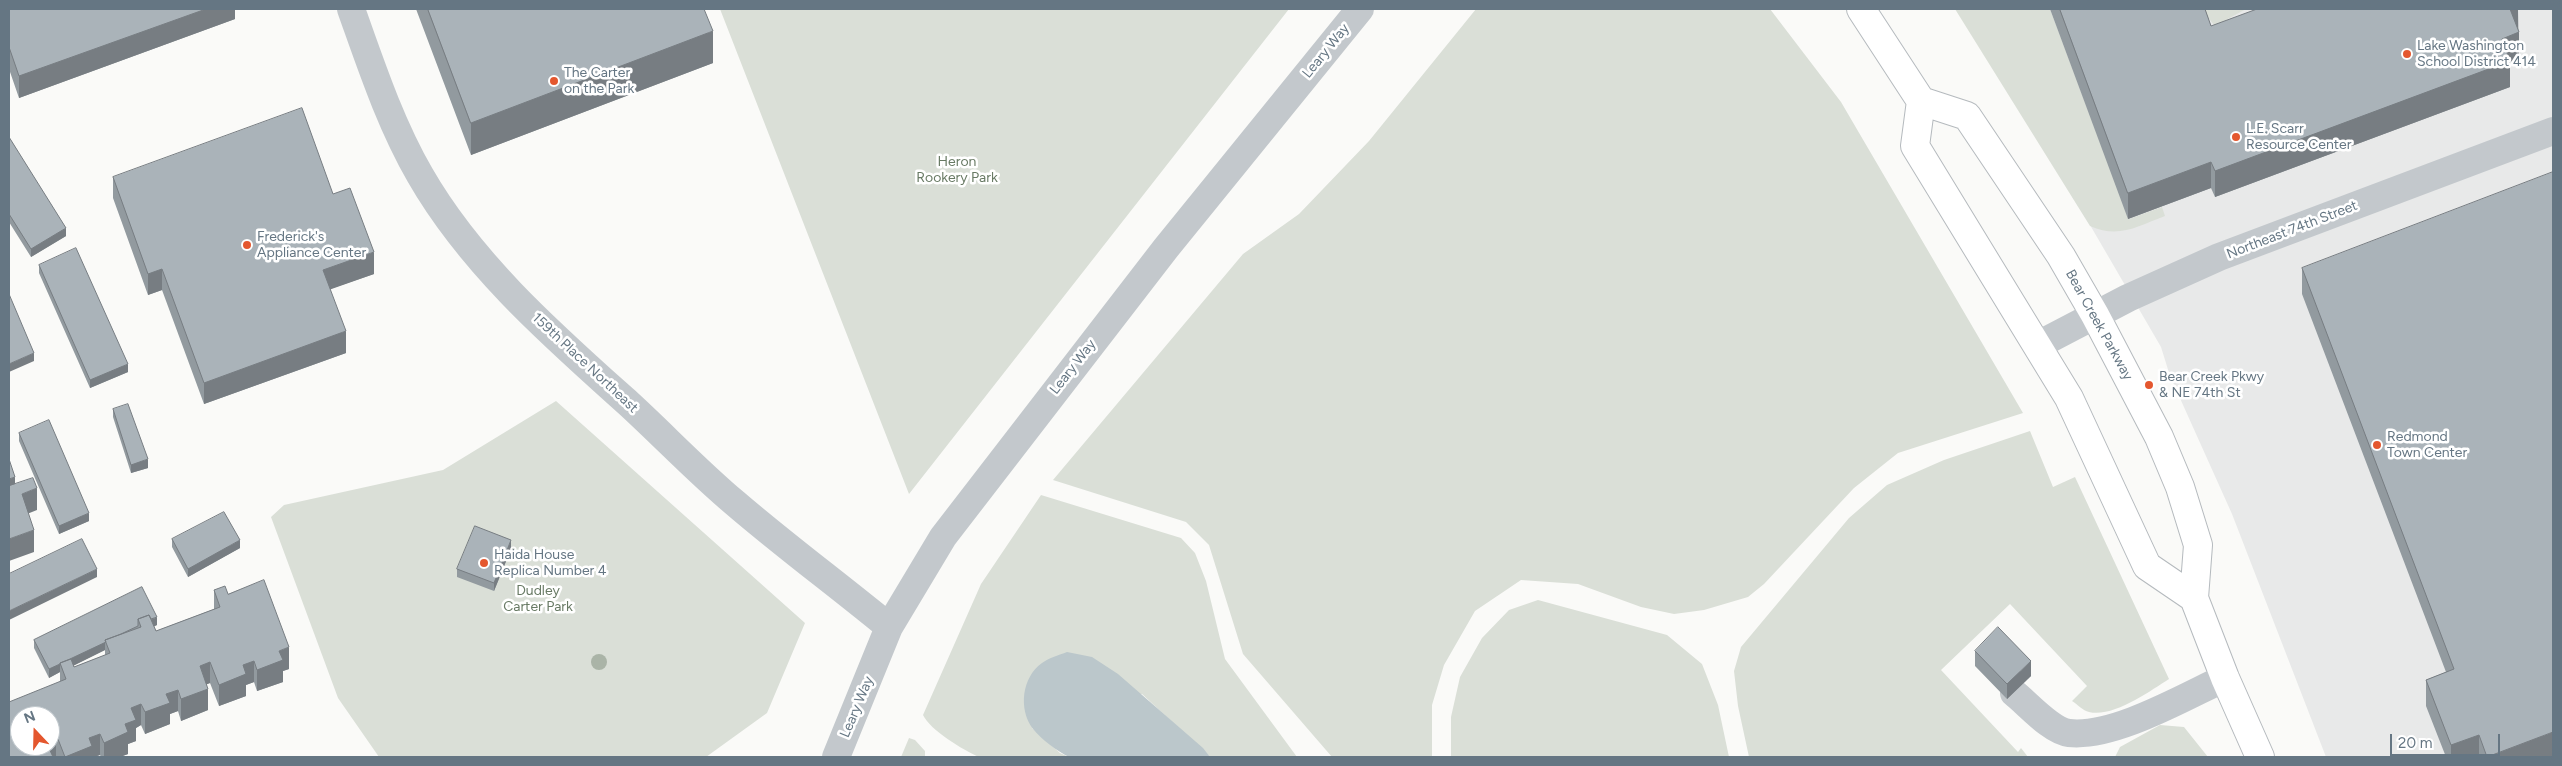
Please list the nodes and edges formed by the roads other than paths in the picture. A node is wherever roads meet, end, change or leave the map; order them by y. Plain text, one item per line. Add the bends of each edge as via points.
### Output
1 (350, 9) edge
2 (1360, 9) edge
3 (1861, 9) edge
4 (1921, 101) junction
5 (2553, 131) edge
6 (2095, 316) junction
7 (2038, 345) junction
8 (2194, 598) junction
9 (889, 627) junction
10 (2225, 678) junction
11 (2014, 693) edge
12 (836, 757) edge
13 (2260, 757) edge

1 - 9 street, 159th Place Northeast via 397,130 420,175 449,219 483,260 578,360 734,502
2 - 9 street, Leary Way via 1041,408 943,537
3 - 4 main road
4 - 6 main road, Bear Creek Parkway via 1967,116 2056,248
4 - 7 main road via 1915,146
5 - 6 street, Northeast 74th Street via 2219,257
6 - 7 street, Northeast 74th Street
6 - 8 main road, Bear Creek Parkway via 2159,437 2180,487 2198,545
7 - 8 main road via 2073,406 2147,566
8 - 10 main road, Bear Creek Parkway
9 - 12 street, Leary Way
10 - 11 street via 2111,729 2068,733 2052,727
10 - 13 main road, Bear Creek Parkway

